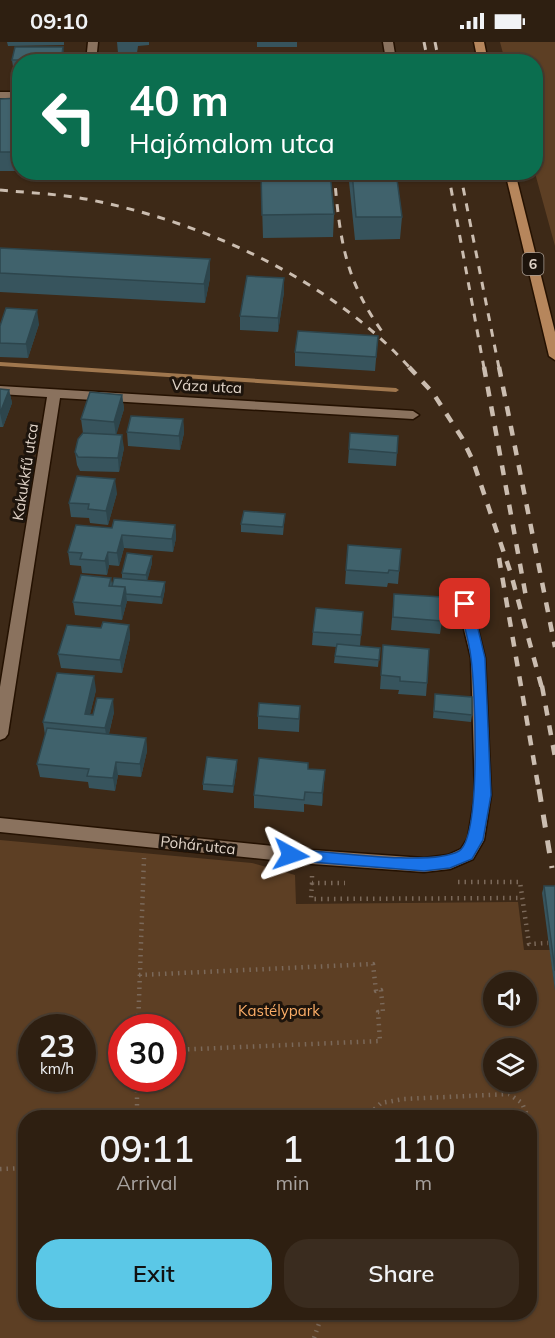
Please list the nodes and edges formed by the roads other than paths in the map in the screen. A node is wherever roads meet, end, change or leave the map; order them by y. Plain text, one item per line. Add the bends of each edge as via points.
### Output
1 (512, 180) edge
2 (555, 356) edge
3 (0, 390) edge
4 (54, 393) junction
5 (413, 415) dead end
6 (465, 604) dead end
7 (0, 734) edge
8 (0, 825) edge

1 - 2 main road, 6
3 - 4 street, Váza utca
4 - 5 street, Váza utca
4 - 7 street, Kakukkfű utca
6 - 8 street, Pohár utca via 478,658 483,795 476,840 467,854 424,865

